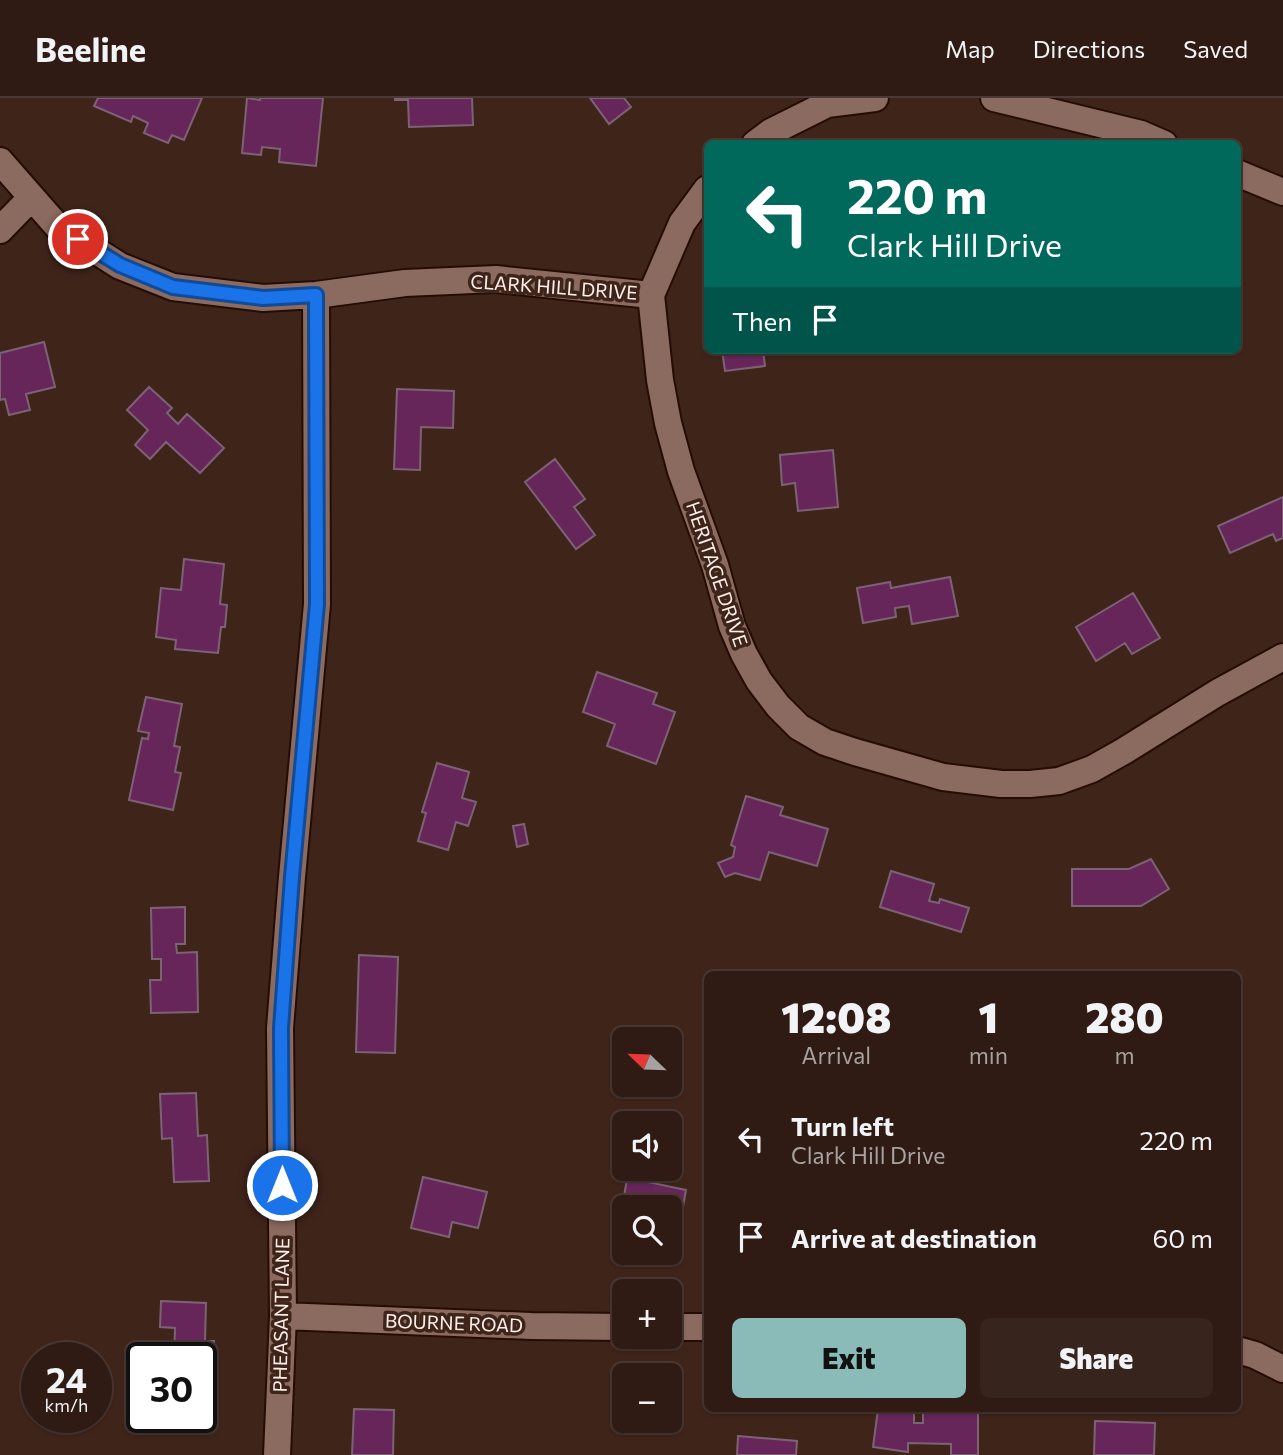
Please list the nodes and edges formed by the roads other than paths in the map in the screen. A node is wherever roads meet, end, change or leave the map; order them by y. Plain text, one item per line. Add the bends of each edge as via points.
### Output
1 (875, 98) edge
2 (994, 98) edge
3 (1000, 98) edge
4 (760, 140) edge
5 (1155, 140) edge
6 (0, 161) edge
7 (1241, 175) edge
8 (1283, 192) edge
9 (704, 194) edge
10 (31, 198) junction
11 (0, 230) edge
12 (316, 295) junction
13 (651, 295) junction
14 (1283, 657) edge
15 (283, 1316) junction
16 (612, 1326) edge
17 (682, 1327) edge
18 (704, 1327) edge
19 (1241, 1351) edge
20 (1283, 1369) edge
21 (277, 1455) edge

1 - 4 street via 827,104
2 - 3 street
3 - 5 street
6 - 10 street, CLARK HILL DRIVE
7 - 8 street
9 - 13 street, HERITAGE DRIVE via 682,223
10 - 11 street
10 - 12 street, CLARK HILL DRIVE via 57,226 120,265 173,287 263,298
12 - 13 street, CLARK HILL DRIVE via 405,283 496,279
12 - 15 street, PHEASANT LANE via 317,604 281,1028
13 - 14 street, HERITAGE DRIVE via 668,423 732,626 759,681 799,727 855,752 943,777 1001,784 1059,781 1103,763
15 - 16 street, BOURNE ROAD
15 - 21 street, PHEASANT LANE
17 - 18 street
19 - 20 street

